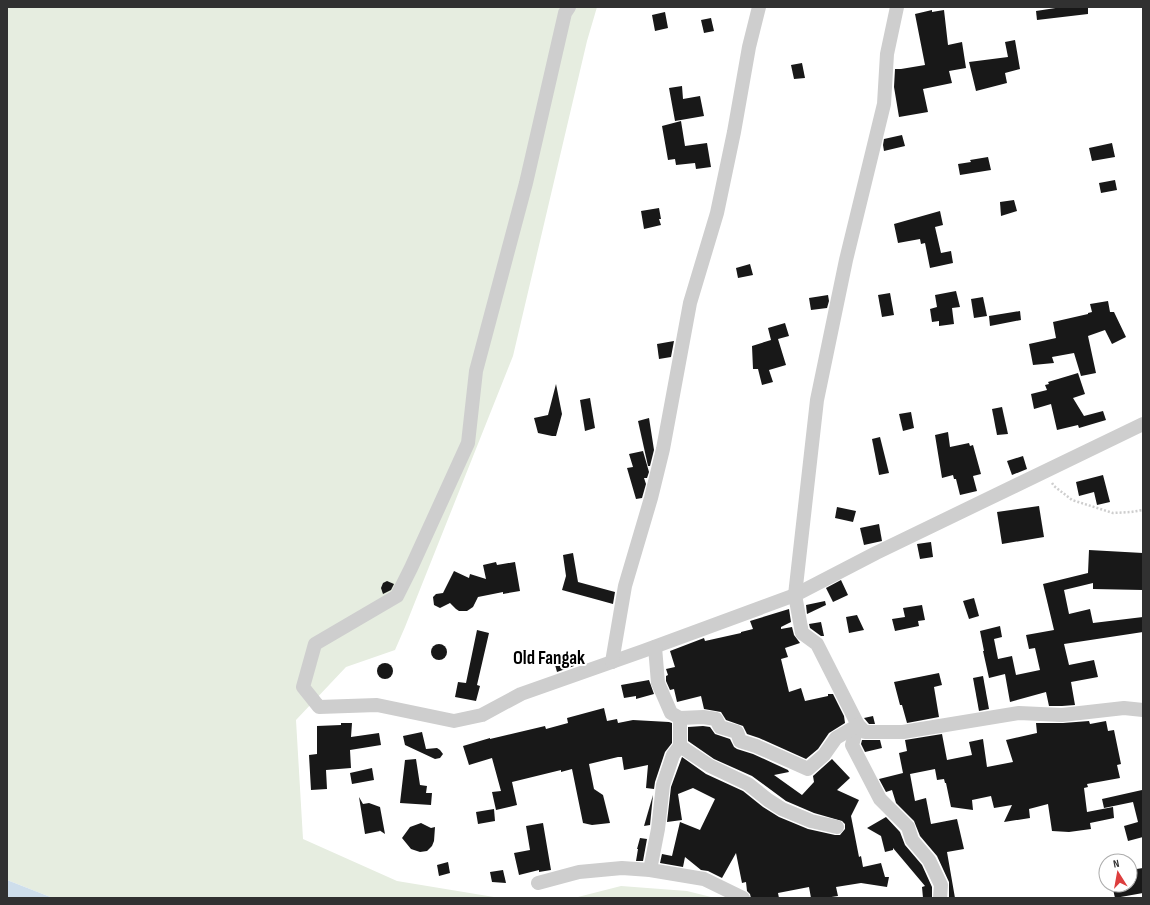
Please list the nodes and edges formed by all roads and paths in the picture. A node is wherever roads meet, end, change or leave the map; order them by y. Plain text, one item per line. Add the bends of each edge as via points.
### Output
1 (569, 7) edge
2 (759, 7) edge
3 (897, 7) edge
4 (1143, 424) edge
5 (1045, 470) junction
6 (1143, 510) edge
7 (796, 595) junction
8 (655, 647) junction
9 (612, 662) junction
10 (1143, 710) edge
11 (680, 718) junction
12 (858, 725) junction
13 (680, 746) junction
14 (837, 827) dead end
15 (650, 870) junction
16 (538, 883) dead end
17 (743, 898) edge
18 (940, 898) edge

1 - 9 street via 564,13 526,183 476,371 468,443 396,596 315,644 303,687 319,707 376,705 454,721 482,715 521,694
2 - 9 street via 717,213 690,303 663,449 625,586
3 - 7 street via 887,54 884,104 846,260 817,400
4 - 5 street
5 - 6 path via 1054,486 1072,500 1113,513
5 - 7 street
7 - 8 street
7 - 12 street via 802,633 817,644
8 - 9 street
8 - 11 street via 658,683 671,713
10 - 12 street via 1124,708 1062,715 1019,713 903,732 865,732
11 - 12 street via 703,717 716,720 720,727 737,732 740,741 808,769 824,755 836,738
11 - 13 street
12 - 18 street via 852,745 880,798 908,827 912,840 929,860 941,886
13 - 14 street via 710,766 748,784 782,809 811,821
13 - 15 street via 673,755 663,785
15 - 16 street via 622,868 579,872
15 - 17 street via 704,879

